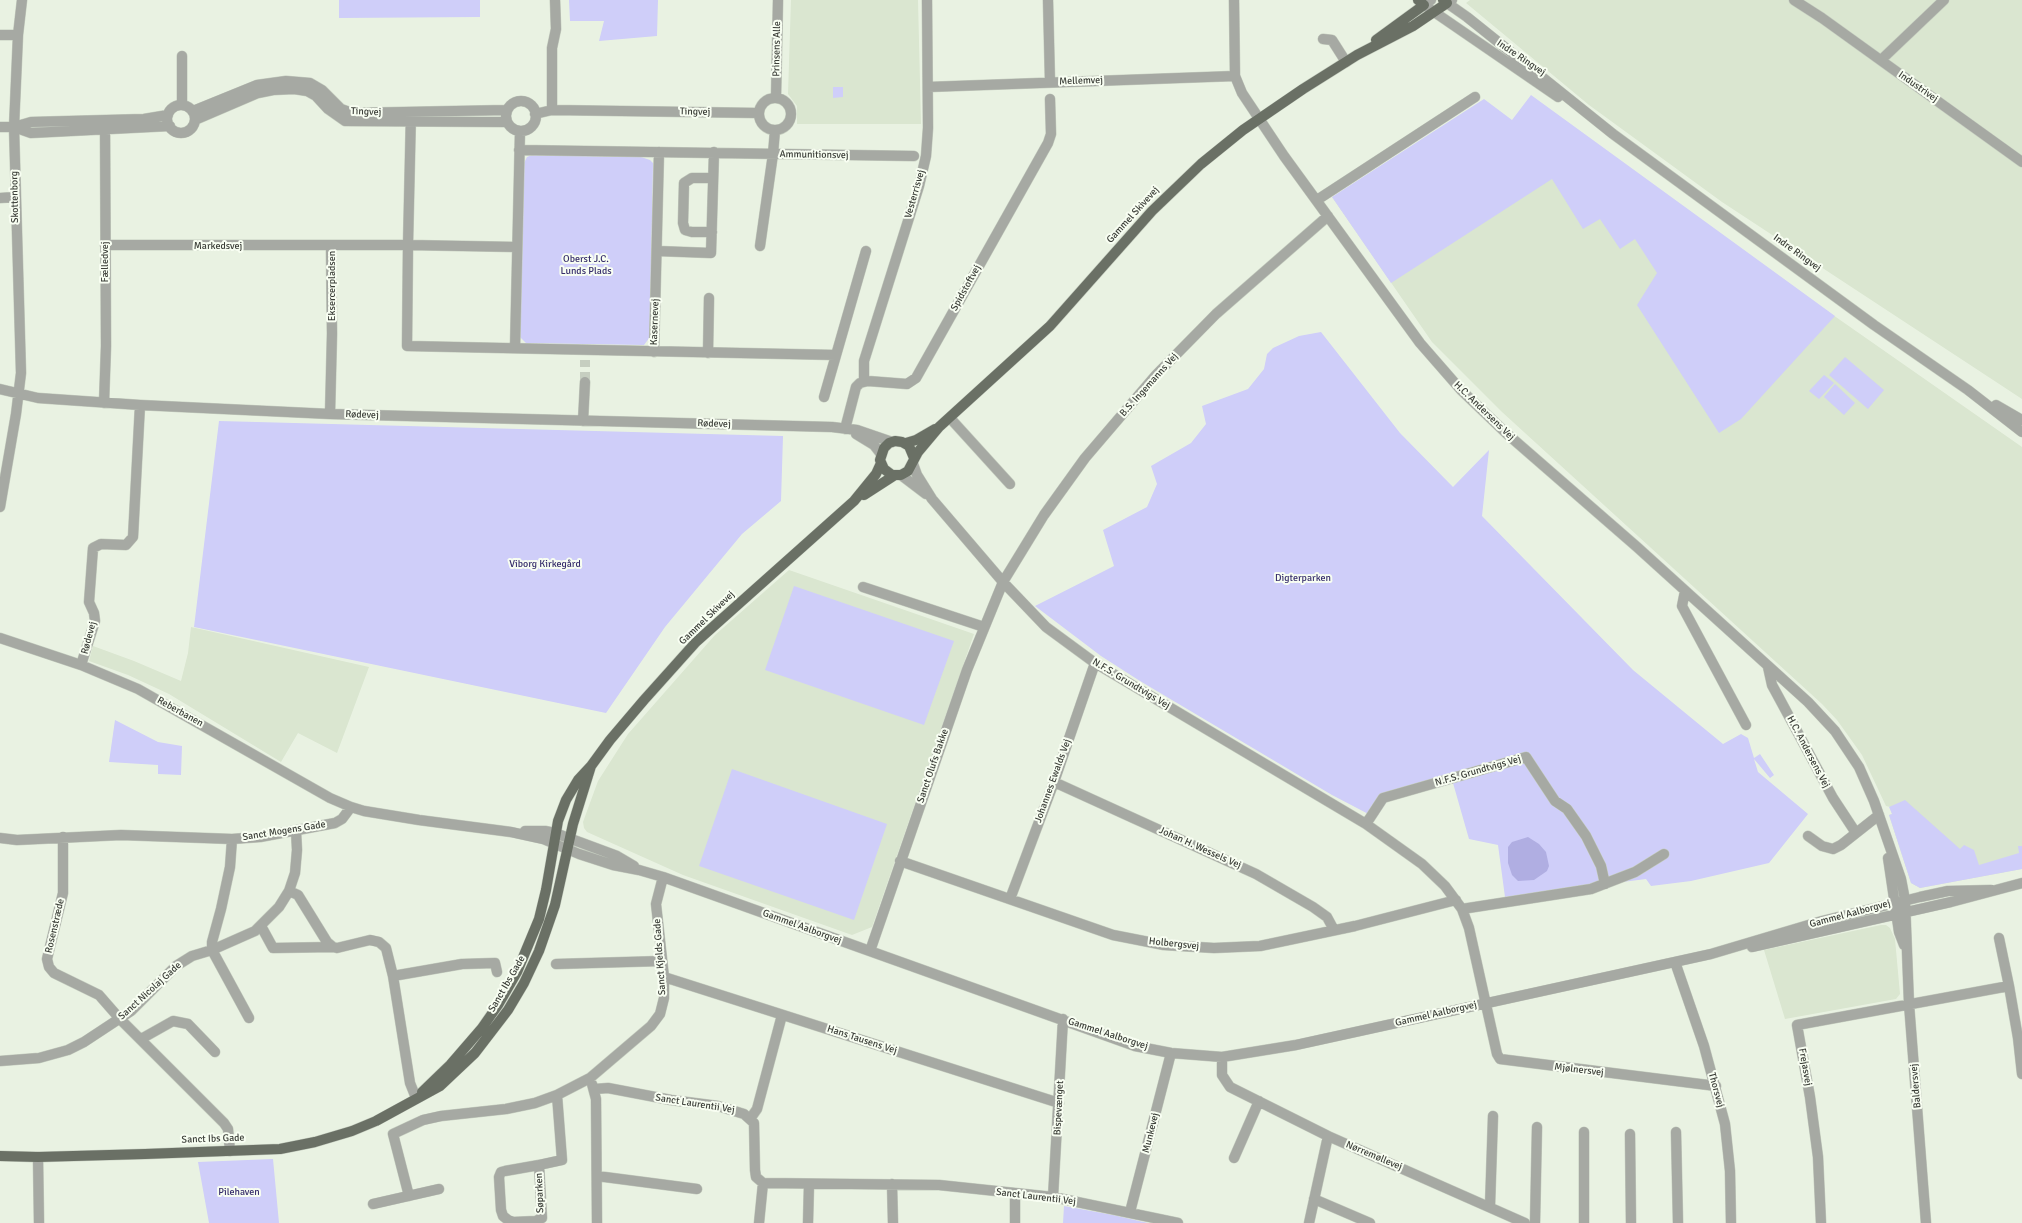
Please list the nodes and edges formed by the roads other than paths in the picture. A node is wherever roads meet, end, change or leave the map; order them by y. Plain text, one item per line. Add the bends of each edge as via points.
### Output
1 (22, 0) edge
2 (556, 0) edge
3 (778, 0) edge
4 (927, 0) edge
5 (1048, 0) edge
6 (1234, 0) edge
7 (1794, 0) edge
8 (1944, 0) edge
9 (1447, 1) edge
10 (1424, 2) edge
11 (1434, 12) junction
12 (0, 35) edge
13 (18, 35) junction
14 (1322, 39) dead end
15 (1357, 55) junction
16 (182, 56) dead end
17 (1881, 60) junction
18 (1346, 62) junction
19 (1235, 76) junction
20 (1050, 82) junction
21 (928, 87) junction
22 (1474, 97) dead end
23 (776, 98) junction
24 (1050, 99) dead end
25 (182, 105) junction
26 (507, 110) junction
27 (552, 110) junction
28 (759, 113) junction
29 (535, 114) junction
30 (168, 115) junction
31 (194, 116) junction
32 (411, 117) junction
33 (1259, 119) junction
34 (507, 122) junction
35 (105, 126) junction
36 (170, 126) junction
37 (0, 127) edge
38 (14, 127) junction
39 (520, 130) junction
40 (775, 130) junction
41 (1613, 134) junction
42 (519, 150) junction
43 (659, 152) junction
44 (714, 152) junction
45 (773, 154) junction
46 (914, 156) dead end
47 (2022, 162) edge
48 (713, 178) junction
49 (15, 197) junction
50 (0, 198) edge
51 (1317, 200) junction
52 (1328, 216) junction
53 (712, 232) junction
54 (105, 245) junction
55 (408, 245) junction
56 (331, 246) junction
57 (760, 246) dead end
58 (517, 247) junction
59 (657, 251) junction
60 (866, 251) dead end
61 (709, 298) dead end
62 (515, 348) junction
63 (654, 352) junction
64 (708, 353) junction
65 (836, 355) junction
66 (864, 381) junction
67 (585, 382) tunnel mouth
68 (0, 389) edge
69 (1968, 390) junction
70 (18, 394) junction
71 (824, 397) dead end
72 (104, 403) junction
73 (140, 405) junction
74 (330, 414) junction
75 (950, 418) junction
76 (2022, 420) edge
77 (583, 421) junction
78 (939, 427) junction
79 (845, 429) junction
80 (2022, 432) edge
81 (892, 442) junction
82 (906, 443) junction
83 (881, 458) junction
84 (914, 461) junction
85 (898, 475) junction
86 (1010, 484) dead end
87 (932, 499) junction
88 (854, 501) junction
89 (0, 507) edge
90 (1003, 582) junction
91 (863, 588) dead end
92 (1685, 592) junction
93 (984, 628) junction
94 (0, 638) edge
95 (1095, 663) junction
96 (81, 666) junction
97 (1768, 667) junction
98 (1746, 725) dead end
99 (591, 766) junction
100 (1054, 782) junction
101 (351, 807) junction
102 (1879, 815) junction
103 (1366, 824) junction
104 (296, 831) junction
105 (1856, 833) junction
106 (1808, 836) dead end
107 (0, 838) edge
108 (63, 838) junction
109 (554, 838) junction
110 (571, 838) junction
111 (232, 839) junction
112 (569, 850) junction
113 (1664, 854) dead end
114 (900, 861) junction
115 (639, 870) junction
116 (663, 877) junction
117 (2022, 883) edge
118 (1604, 884) junction
119 (289, 890) junction
120 (1991, 890) junction
121 (1010, 899) junction
122 (1456, 900) junction
123 (1900, 901) junction
124 (1462, 909) junction
125 (1901, 913) junction
126 (261, 926) junction
127 (1334, 930) junction
128 (1999, 938) dead end
129 (333, 947) junction
130 (212, 950) junction
131 (870, 951) junction
132 (1711, 954) junction
133 (662, 961) junction
134 (1675, 962) junction
135 (556, 964) dead end
136 (497, 972) dead end
137 (393, 976) junction
138 (664, 977) junction
139 (2009, 986) junction
140 (1486, 1003) junction
141 (1909, 1004) junction
142 (782, 1015) junction
143 (249, 1018) dead end
144 (120, 1019) junction
145 (1063, 1020) junction
146 (141, 1039) junction
147 (215, 1052) dead end
148 (1171, 1053) junction
149 (1222, 1057) junction
150 (0, 1061) edge
151 (2022, 1074) edge
152 (590, 1078) junction
153 (1716, 1086) junction
154 (594, 1089) junction
155 (557, 1095) junction
156 (416, 1098) junction
157 (1259, 1101) junction
158 (1059, 1103) junction
159 (1493, 1116) dead end
160 (750, 1118) junction
161 (1537, 1128) dead end
162 (1584, 1132) dead end
163 (1676, 1132) dead end
164 (1630, 1134) dead end
165 (1328, 1136) junction
166 (230, 1151) junction
167 (0, 1156) edge
168 (38, 1157) junction
169 (1234, 1158) dead end
170 (539, 1165) junction
171 (597, 1176) junction
172 (763, 1183) junction
173 (809, 1184) junction
174 (892, 1184) junction
175 (697, 1188) dead end
176 (439, 1189) dead end
177 (1015, 1194) junction
178 (409, 1196) junction
179 (1053, 1197) junction
180 (1314, 1199) junction
181 (373, 1204) dead end
182 (1490, 1206) junction
183 (1130, 1212) junction
184 (39, 1223) edge
185 (597, 1223) edge
186 (758, 1223) edge
187 (808, 1223) edge
188 (893, 1223) edge
189 (1015, 1223) edge
190 (1178, 1223) edge
191 (1309, 1223) edge
192 (1370, 1223) edge
193 (1525, 1223) edge
194 (1535, 1223) edge
195 (1584, 1223) edge
196 (1631, 1223) edge
197 (1678, 1223) edge
198 (1731, 1223) edge
199 (1821, 1223) edge
200 (1926, 1223) edge

1 - 13 street, Skottenborg
2 - 27 street via 556,29 552,48
3 - 23 street, Prinsens Alle
4 - 21 street, Vesterrisvej
5 - 20 street
6 - 19 street
7 - 17 street, Industrivej
8 - 17 street
9 - 11 main road, Gammel Skivevej
9 - 41 street, Indre Ringvej
10 - 11 street, Indre Ringvej
10 - 15 main road, Gammel Skivevej
11 - 15 main road, Gammel Skivevej
11 - 41 street, Indre Ringvej
12 - 13 street
13 - 38 street, Skottenborg
14 - 18 street via 1332,40
15 - 18 main road, Gammel Skivevej
16 - 25 street
17 - 47 street, Industrivej
18 - 33 main road, Gammel Skivevej
19 - 20 street, Mellemvej
19 - 33 street, H.C. Andersens Vej via 1242,93
20 - 21 street, Mellemvej
21 - 66 street, Vesterrisvej via 926,156 864,361
22 - 51 street
23 - 28 street via 764,102
23 - 40 street via 785,102 790,114 787,123
24 - 66 street, Spidstoftvej via 1051,134 1048,142 916,378 903,384
25 - 30 street via 174,107
25 - 31 street
26 - 29 street via 516,102 524,102 532,106
26 - 32 street, Tingvej
26 - 34 street
27 - 28 street, Tingvej
27 - 29 street, Tingvej
28 - 40 street via 762,123
29 - 39 street via 533,124 525,130
30 - 35 street
30 - 36 street
31 - 32 street, Tingvej via 258,93 296,89 316,96 328,110 346,122
31 - 36 street via 192,128 185,132 175,131
32 - 34 street, Tingvej
32 - 55 street
33 - 51 street, H.C. Andersens Vej
33 - 75 main road, Gammel Skivevej via 1213,154 1177,186 1050,326
34 - 39 street via 512,128
35 - 36 street
35 - 38 street via 31,122
35 - 54 street, Fælledvej
37 - 38 street
38 - 49 street, Skottenborg
39 - 42 street
40 - 45 street
41 - 69 street, Indre Ringvej via 1874,325
42 - 43 street, Ammunitionsvej
42 - 58 street
43 - 44 street, Ammunitionsvej
43 - 59 street, Kasernevej
44 - 45 street, Ammunitionsvej
44 - 48 street
45 - 46 street, Ammunitionsvej
45 - 57 street
48 - 53 street
48 - 53 street via 692,178 684,183 683,223 685,230
49 - 50 street
49 - 70 street, Skottenborg via 21,343
51 - 52 street, H.C. Andersens Vej
52 - 90 street, B.S. Ingemanns Vej via 1216,314 1148,384 1085,458 1044,515
52 - 92 street, H.C. Andersens Vej via 1420,343 1461,390
53 - 59 street via 711,252
54 - 56 street, Markedsvej
54 - 72 street, Fælledvej
55 - 56 street, Eksercerpladsen
55 - 58 street
55 - 62 street, Kasernevej via 407,346
56 - 74 street, Eksercerpladsen
58 - 62 street
59 - 63 street, Kasernevej
60 - 65 street
61 - 64 street
62 - 63 street, Kasernevej via 585,355
63 - 64 street
64 - 65 street
65 - 71 street
66 - 79 street via 856,387
67 - 77 street
68 - 70 street, Rødevej
69 - 76 street, Indre Ringvej
69 - 80 street, Indre Ringvej
70 - 72 street, Rødevej
70 - 89 street, Skottenborg
72 - 73 street, Rødevej
73 - 74 street, Rødevej
73 - 96 street, Rødevej via 133,537 126,545 101,544 93,548 89,602 95,621
74 - 77 street, Rødevej
75 - 78 main road, Gammel Skivevej
75 - 86 street
77 - 79 street, Rødevej
78 - 82 main road, Gammel Skivevej
78 - 84 main road, Gammel Skivevej
79 - 81 street, Rødevej via 868,433
79 - 83 street, Rødevej via 874,446
81 - 82 main road
81 - 83 main road via 884,448
82 - 84 main road via 912,450
83 - 85 main road via 886,471
83 - 88 main road, Gammel Skivevej via 876,474
84 - 85 main road via 908,471
84 - 87 street, N.F.S. Grundtvigs Vej via 915,472
85 - 87 street, N.F.S. Grundtvigs Vej
85 - 88 main road, Gammel Skivevej
87 - 90 street, N.F.S. Grundtvigs Vej
88 - 99 main road, Gammel Skivevej via 696,642 610,740
90 - 93 street, Sanct Olufs Bakke
90 - 95 street, N.F.S. Grundtvigs Vej via 1046,627
91 - 93 street
92 - 97 street, H.C. Andersens Vej
92 - 98 street via 1682,606
93 - 114 street, Sanct Olufs Bakke
94 - 96 street, Reberbanen
95 - 100 street, Johannes Ewalds Vej
95 - 103 street, N.F.S. Grundtvigs Vej
96 - 101 street, Reberbanen via 138,688 330,798
97 - 102 street, H.C. Andersens Vej via 1808,702 1835,731 1858,767
97 - 105 street, H.C. Andersens Vej via 1772,685 1833,798
99 - 109 main road, Gammel Skivevej via 578,780 566,800
99 - 110 main road, Gammel Skivevej
100 - 121 street, Johannes Ewalds Vej
100 - 127 street, Johan H. Wessels Vej via 1256,874 1318,910 1327,917
101 - 104 street, Sanct Mogens Gade via 342,819 335,823
101 - 109 street via 419,820 512,832 540,831
102 - 105 street
102 - 123 street, H.C. Andersens Vej via 1901,879
103 - 118 street, N.F.S. Grundtvigs Vej via 1384,798 1526,757 1555,801 1567,809 1586,836 1601,866
103 - 122 street, N.F.S. Grundtvigs Vej via 1422,864
104 - 111 street, Sanct Mogens Gade
104 - 119 street, Sanct Nicolaj Gade via 297,858
105 - 106 street via 1833,849 1822,846
107 - 108 street, Sanct Mogens Gade
108 - 111 street, Sanct Mogens Gade via 121,835
108 - 144 street, Rosenstræde via 63,893 47,959 49,967 54,973 99,995
109 - 110 street, Gammel Aalborgvej
109 - 112 street, Gammel Aalborgvej
109 - 156 main road, Sanct Ibs Gade via 539,920 514,976 482,1028 450,1065
110 - 112 main road, Sanct Ibs Gade
110 - 115 street, Gammel Aalborgvej via 617,856
111 - 130 street via 230,867
112 - 115 street, Gammel Aalborgvej via 614,865
112 - 156 main road, Sanct Ibs Gade via 548,928 524,983 508,1010 457,1072 440,1086
113 - 118 street via 1636,872
114 - 121 street, Holbergsvej
114 - 131 street, Sanct Olufs Bakke
115 - 116 street, Gammel Aalborgvej
116 - 131 street, Gammel Aalborgvej
116 - 133 street, Sanct Kjelds Gade via 656,904
117 - 120 street, Gammel Aalborgvej
118 - 124 street via 1591,889
119 - 126 street, Sanct Nicolaj Gade via 279,908
119 - 129 street via 298,895 327,942
120 - 123 street, Gammel Aalborgvej via 1948,891
120 - 125 street, Gammel Aalborgvej
121 - 127 street, Holbergsvej via 1113,935 1164,945 1214,948 1260,946
122 - 124 street, N.F.S. Grundtvigs Vej
122 - 127 street, Holbergsvej
123 - 125 street, H.C. Andersens Vej
123 - 132 street, Gammel Aalborgvej
124 - 140 street, N.F.S. Grundtvigs Vej via 1469,928
125 - 132 street, Gammel Aalborgvej via 1742,950
125 - 141 street, Baldersvej
126 - 129 street via 273,948
126 - 130 street, Sanct Nicolaj Gade
128 - 139 street
129 - 137 street via 370,940 379,942 386,948
130 - 143 street
130 - 144 street, Sanct Nicolaj Gade via 192,956 176,966
131 - 145 street, Gammel Aalborgvej
132 - 134 street, Gammel Aalborgvej
133 - 135 street
133 - 138 street, Sanct Kjelds Gade
134 - 140 street, Gammel Aalborgvej
134 - 153 street, Thorsvej
136 - 137 street via 496,963 462,964
137 - 156 street via 410,1083
138 - 142 street, Hans Tausens Vej
138 - 152 street, Sanct Kjelds Gade via 664,998 660,1014 651,1026
139 - 141 street
139 - 151 street
140 - 149 street, Gammel Aalborgvej via 1296,1045
140 - 153 street, Mjølnersvej via 1496,1054 1504,1061
141 - 199 street, Frejasvej via 1797,1025 1818,1157
141 - 200 street, Baldersvej
142 - 158 street, Hans Tausens Vej
142 - 160 street via 757,1109
144 - 146 street, Rosenstræde
144 - 150 street, Sanct Nicolaj Gade via 68,1050 39,1058
145 - 148 street, Gammel Aalborgvej via 1135,1046
145 - 158 street, Bispevænget
146 - 147 street via 173,1021 188,1024
146 - 166 street, Rosenstræde via 224,1122 228,1129
148 - 149 street, Gammel Aalborgvej
148 - 183 street, Munkevej
149 - 157 street, Nørremøllevej via 1222,1075 1225,1082
152 - 154 street
152 - 155 street, Sanct Kjelds Gade
153 - 198 street, Thorsvej via 1725,1124 1730,1171
154 - 160 street, Sanct Laurentii Vej via 608,1088 718,1106 738,1110
154 - 171 street
155 - 170 street, Søparken via 562,1160
155 - 178 street, Sanct Kjelds Gade via 506,1109 435,1117 393,1134
156 - 166 main road, Sanct Ibs Gade via 352,1132 280,1149
157 - 165 street, Nørremøllevej
157 - 169 street
158 - 179 street, Bispevænget
159 - 182 street
160 - 172 street via 755,1129 756,1177
161 - 194 street
162 - 195 street
163 - 197 street
164 - 196 street
165 - 180 street
165 - 182 street, Nørremøllevej
166 - 168 main road, Sanct Ibs Gade
167 - 168 main road, Sanct Ibs Gade
168 - 184 street
170 - 170 street, Søparken via 542,1218 536,1221 508,1220 501,1210 501,1172
171 - 175 street
171 - 185 street
172 - 173 street, Sanct Laurentii Vej
172 - 186 street
173 - 174 street, Sanct Laurentii Vej
173 - 187 street
174 - 177 street, Sanct Laurentii Vej via 939,1185
174 - 188 street
176 - 178 street
177 - 179 street, Sanct Laurentii Vej
177 - 189 street
178 - 181 street
179 - 183 street, Sanct Laurentii Vej
180 - 191 street
180 - 192 street
182 - 193 street, Nørremøllevej
183 - 190 street, Sanct Laurentii Vej

